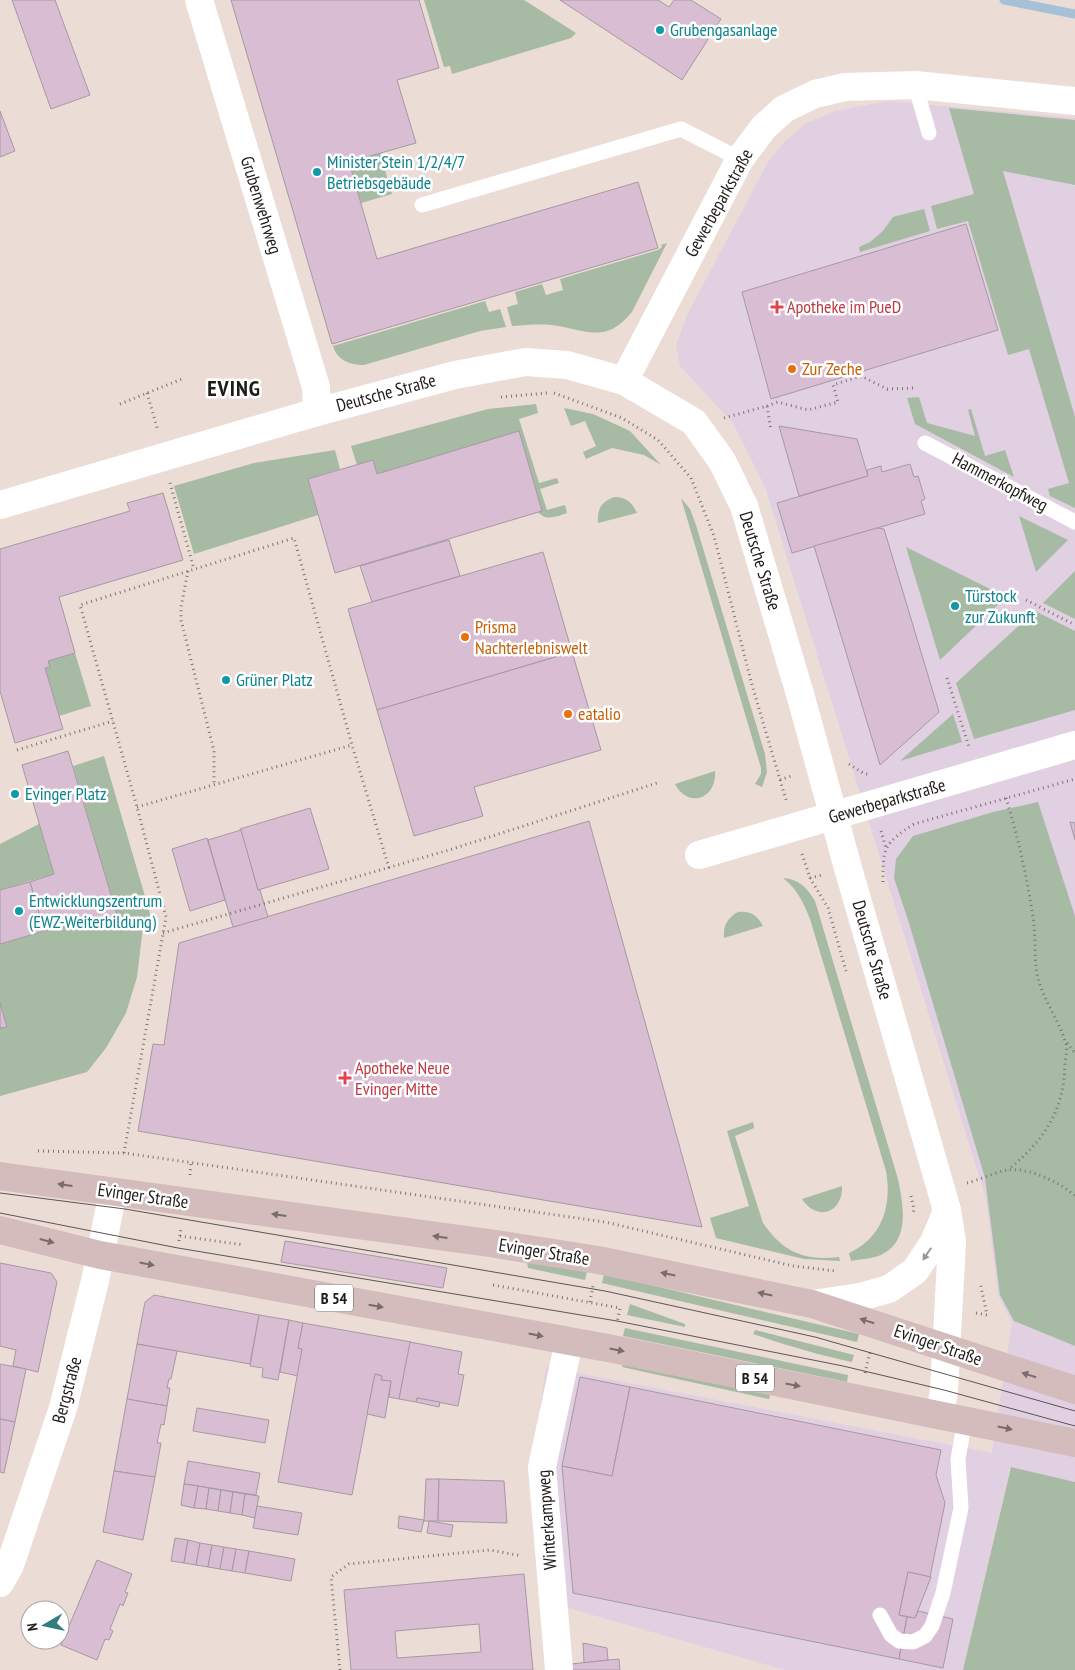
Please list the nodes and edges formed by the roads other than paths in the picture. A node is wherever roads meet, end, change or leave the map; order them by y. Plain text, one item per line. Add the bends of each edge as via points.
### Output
1 (198, 0) edge
2 (916, 85) junction
3 (1075, 101) edge
4 (929, 133) dead end
5 (740, 159) junction
6 (422, 205) dead end
7 (624, 381) junction
8 (317, 412) junction
9 (925, 443) dead end
10 (0, 505) edge
11 (1075, 522) edge
12 (1075, 745) edge
13 (834, 816) junction
14 (700, 855) dead end
15 (0, 1176) edge
16 (113, 1192) junction
17 (947, 1210) junction
18 (0, 1230) edge
19 (100, 1255) junction
20 (812, 1304) junction
21 (569, 1341) junction
22 (946, 1348) junction
23 (1075, 1390) edge
24 (953, 1418) junction
25 (1075, 1443) edge
26 (0, 1583) edge
27 (880, 1615) dead end
28 (559, 1670) edge

1 - 8 street, Grubenwehrweg via 316,387
2 - 3 street, Gewerbeparkstraße
2 - 4 lane
2 - 5 street, Gewerbeparkstraße via 845,86 815,94 784,109 764,127
5 - 6 lane via 681,129
5 - 7 street, Gewerbeparkstraße
7 - 8 street, Deutsche Straße via 567,365 525,362 455,374
7 - 13 street, Deutsche Straße via 694,422 722,461 744,506
8 - 10 street, Deutsche Straße
9 - 11 lane, Hammerkopfweg
12 - 13 street, Gewerbeparkstraße
13 - 14 street, Gewerbeparkstraße
13 - 17 street, Deutsche Straße
16 -> 15 main road, Evinger Straße
16 - 19 street, Bergstraße
20 -> 16 main road, Evinger Straße via 598,1260
17 -> 20 street via 934,1242 915,1271 889,1289
17 - 22 street, Deutsche Straße via 952,1242
18 -> 19 main road, B 54
19 -> 21 main road, B 54
19 - 26 street, Bergstraße via 63,1408 10,1565
22 -> 20 main road, Evinger Straße
21 -> 24 main road, B 54
21 - 28 street, Winterkampweg via 542,1467
23 -> 22 main road, Evinger Straße
22 - 24 street, Deutsche Straße via 944,1390
24 -> 25 main road, B 54
24 - 27 lane via 961,1508 943,1593 932,1626 925,1636 913,1642 899,1641 891,1635

